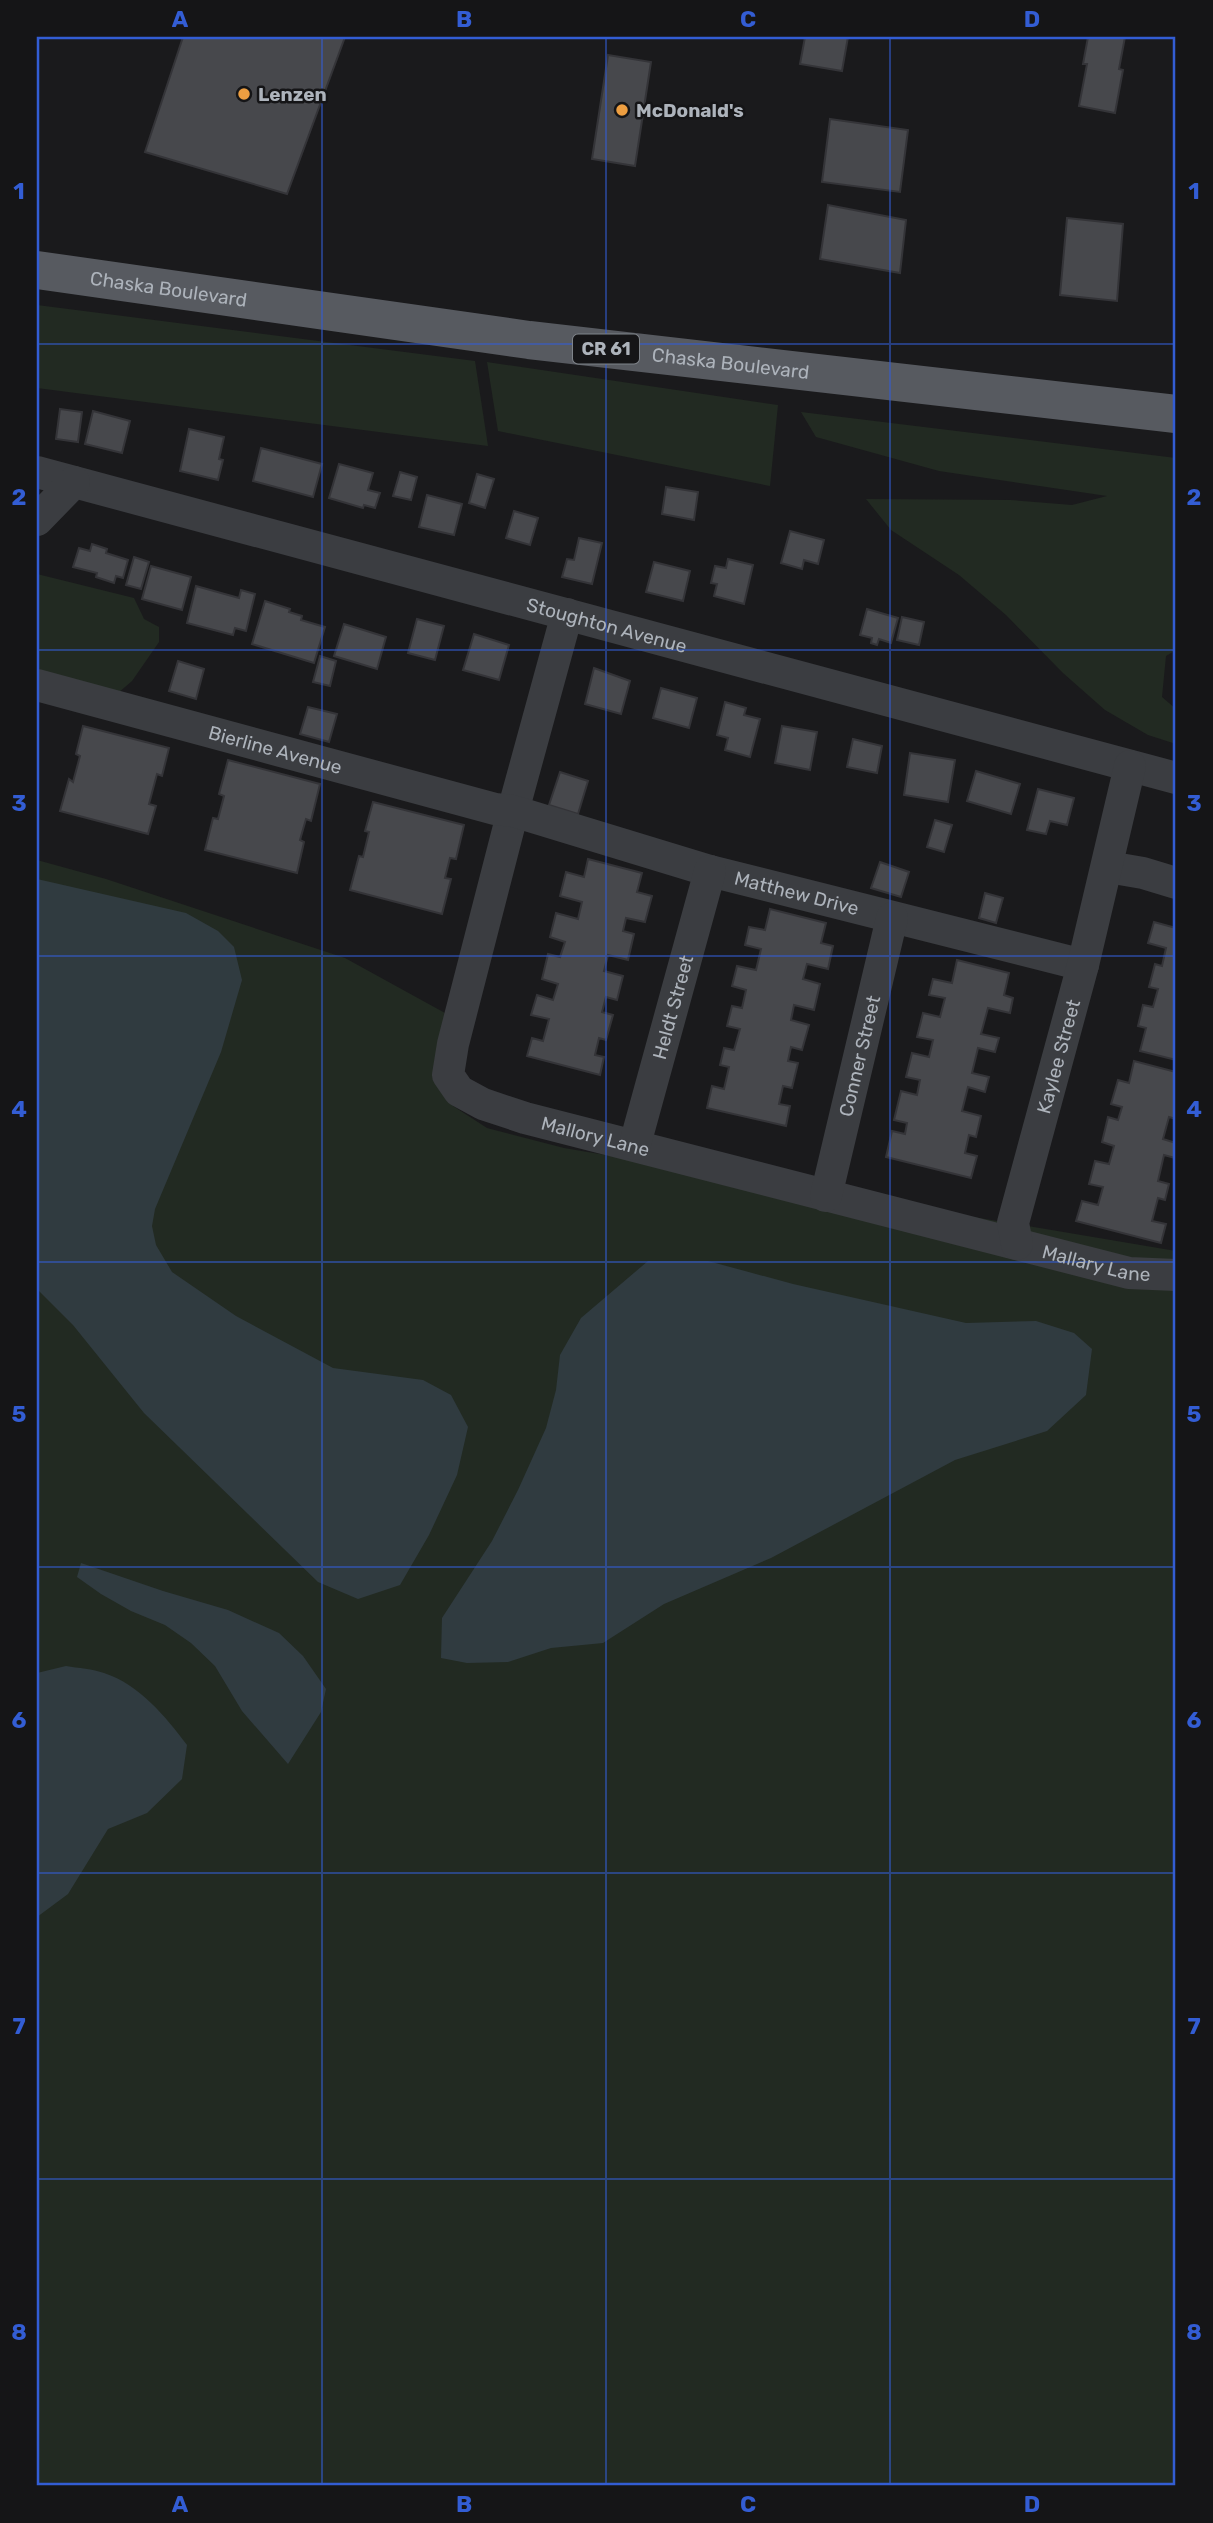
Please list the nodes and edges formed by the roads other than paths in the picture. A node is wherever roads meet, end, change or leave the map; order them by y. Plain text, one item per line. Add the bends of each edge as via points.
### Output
1 (37, 270) edge
2 (1176, 414) edge
3 (37, 472) edge
4 (74, 482) junction
5 (37, 520) edge
6 (568, 614) junction
7 (37, 685) edge
8 (1130, 766) junction
9 (1176, 778) edge
10 (513, 811) junction
11 (1108, 867) junction
12 (710, 871) junction
13 (1176, 883) edge
14 (892, 918) junction
15 (1083, 965) junction
16 (635, 1144) junction
17 (826, 1196) junction
18 (1017, 1244) junction
19 (1176, 1275) edge

1 - 2 main road, Chaska Boulevard / CR 61 via 529,341
3 - 4 street, Stoughton Avenue
4 - 5 street
4 - 6 street, Stoughton Avenue
6 - 8 street, Stoughton Avenue
6 - 10 street, Mallory Lane
7 - 10 street, Bierline Avenue
8 - 9 street, Stoughton Avenue
8 - 11 street, Kaylee Street
10 - 12 street, Matthew Drive
10 - 16 street, Mallory Lane via 448,1075 459,1091 483,1104
11 - 13 street
11 - 15 street, Kaylee Street
12 - 14 street, Matthew Drive
12 - 16 street, Heldt Street
14 - 15 street, Matthew Drive
14 - 17 street, Conner Street
15 - 18 street, Kaylee Street via 1013,1223
16 - 17 street, Mallory Lane
17 - 18 street, Mallory Lane
18 - 19 street, Mallary Lane via 1129,1273

